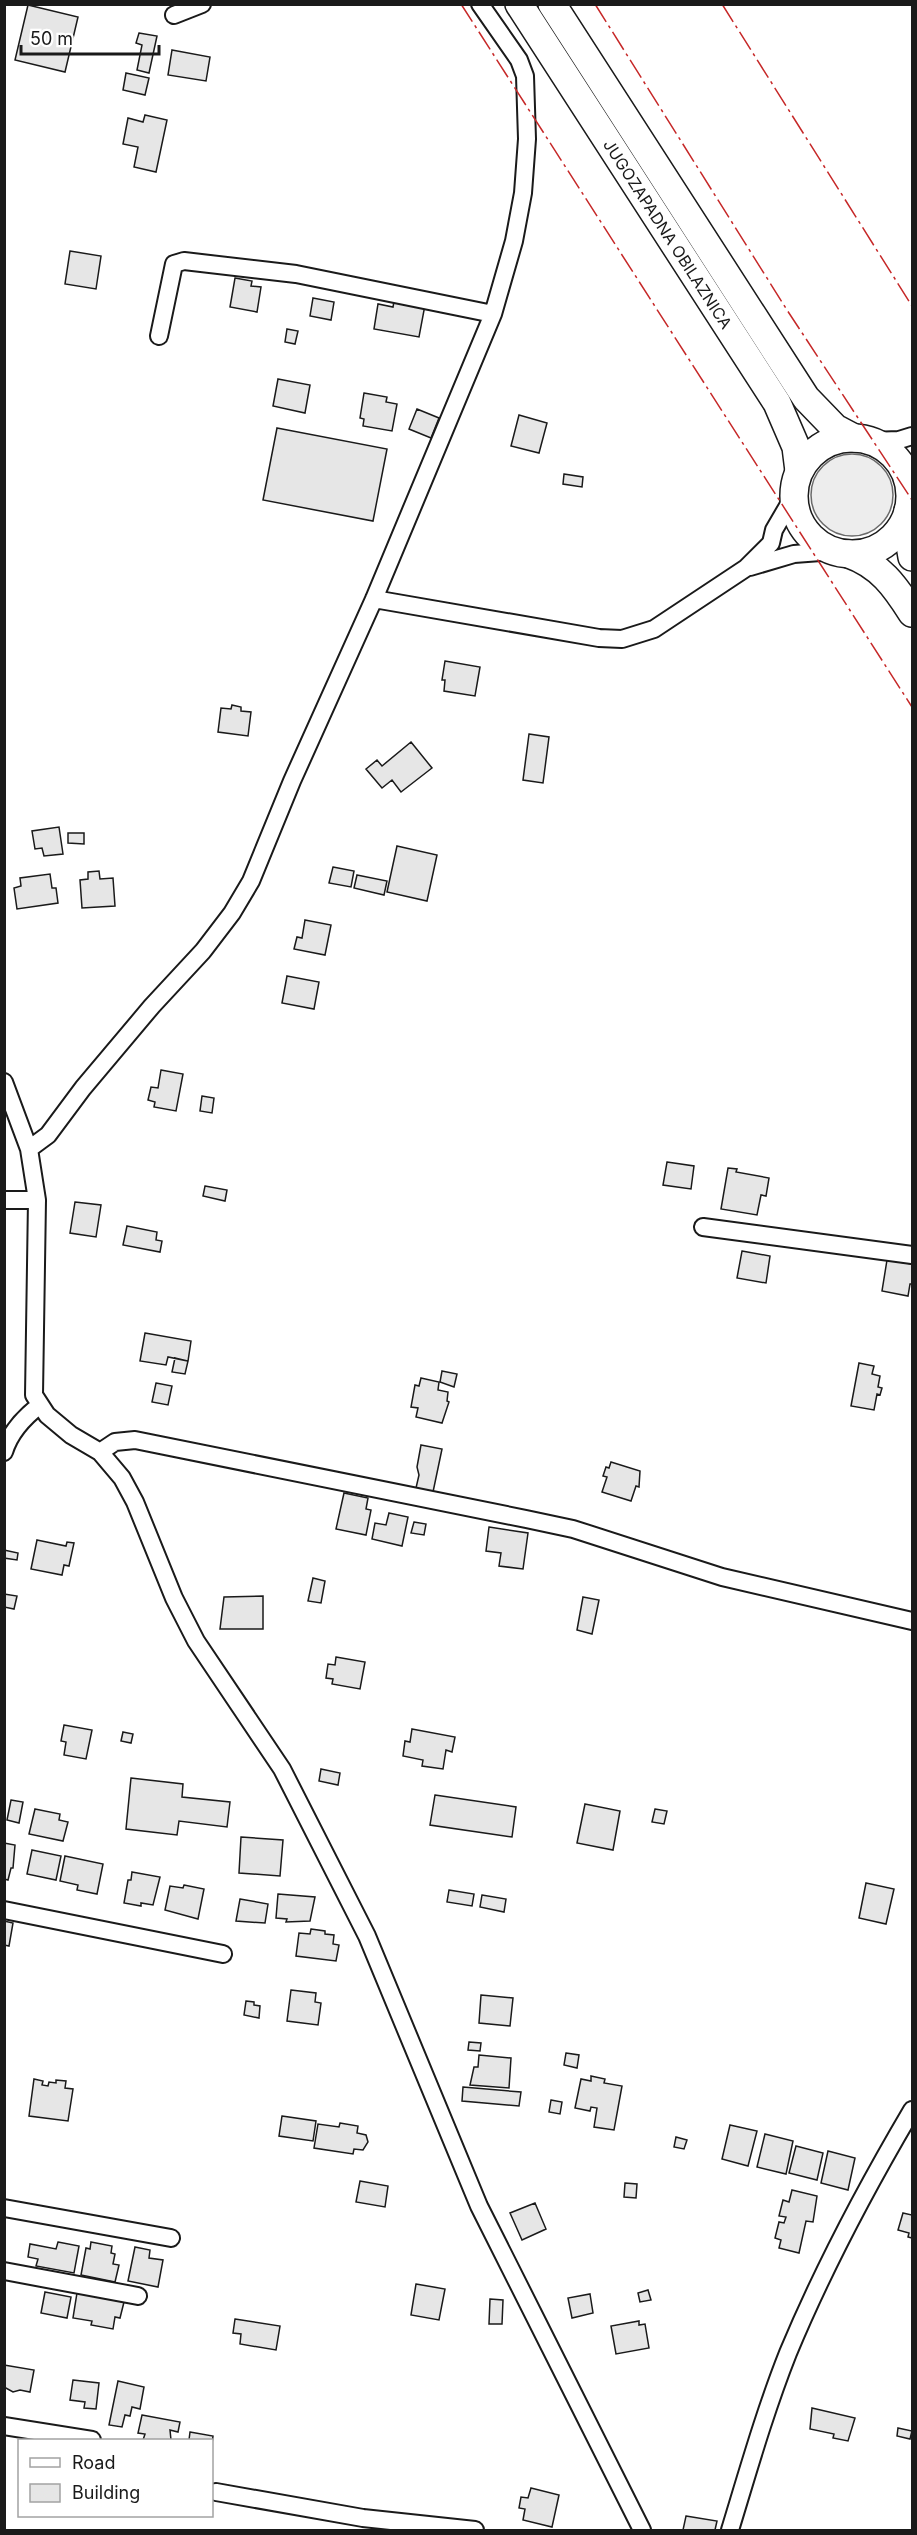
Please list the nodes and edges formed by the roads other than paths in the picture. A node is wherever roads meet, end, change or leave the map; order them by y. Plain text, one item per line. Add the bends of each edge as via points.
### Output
1 (201, 4) edge
2 (480, 4) edge
3 (519, 4) edge
4 (552, 4) edge
5 (174, 15) dead end
6 (493, 314) junction
7 (159, 336) dead end
8 (912, 436) edge
9 (862, 439) junction
10 (797, 480) junction
11 (910, 501) edge
12 (841, 553) junction
13 (912, 557) edge
14 (746, 568) junction
15 (374, 599) junction
16 (912, 613) edge
17 (4, 1082) edge
18 (28, 1149) junction
19 (4, 1200) edge
20 (37, 1200) junction
21 (703, 1227) dead end
22 (912, 1255) edge
23 (40, 1405) junction
24 (4, 1452) edge
25 (100, 1452) junction
26 (912, 1621) edge
27 (4, 1910) edge
28 (223, 1954) dead end
29 (912, 2110) edge
30 (4, 2208) edge
31 (171, 2238) dead end
32 (4, 2271) edge
33 (138, 2296) dead end
34 (4, 2426) edge
35 (86, 2439) edge
36 (216, 2492) dead end
37 (475, 2530) edge
38 (642, 2530) edge
39 (730, 2530) edge

1 - 5 street
2 - 6 street via 519,60 525,76 527,139 523,193
3 - 10 main road, JUGOZAPADNA OBILAZNICA via 777,403 796,447
4 - 9 main road, JUGOZAPADNA OBILAZNICA via 806,398 836,428
6 - 7 street via 297,274 184,261 174,264
6 - 15 street
8 - 9 street via 899,440
9 - 10 main road via 837,440 822,446 809,457
9 - 11 main road via 887,450 900,464 908,481
10 - 12 main road via 795,509 803,528 816,542
10 - 14 street via 771,543
11 - 12 main road via 900,529 886,543 868,552
11 - 13 main road via 908,533
12 - 14 street via 794,554
12 - 16 main road via 861,559 883,573
14 - 15 street via 654,629 622,639 599,639
15 - 18 street via 251,881 232,913 83,1088 48,1135
17 - 18 street
18 - 20 street
19 - 20 street
20 - 23 street via 34,1395
21 - 22 street
23 - 24 street via 20,1423
23 - 25 street via 61,1427
25 - 26 street via 115,1442 135,1440 526,1519 573,1529 722,1577
25 - 38 street via 129,1491 196,1641 282,1769 367,1936 479,2206
27 - 28 street
29 - 39 street via 813,2295 769,2406
30 - 31 street
32 - 33 street
34 - 35 street
36 - 37 street via 363,2518

